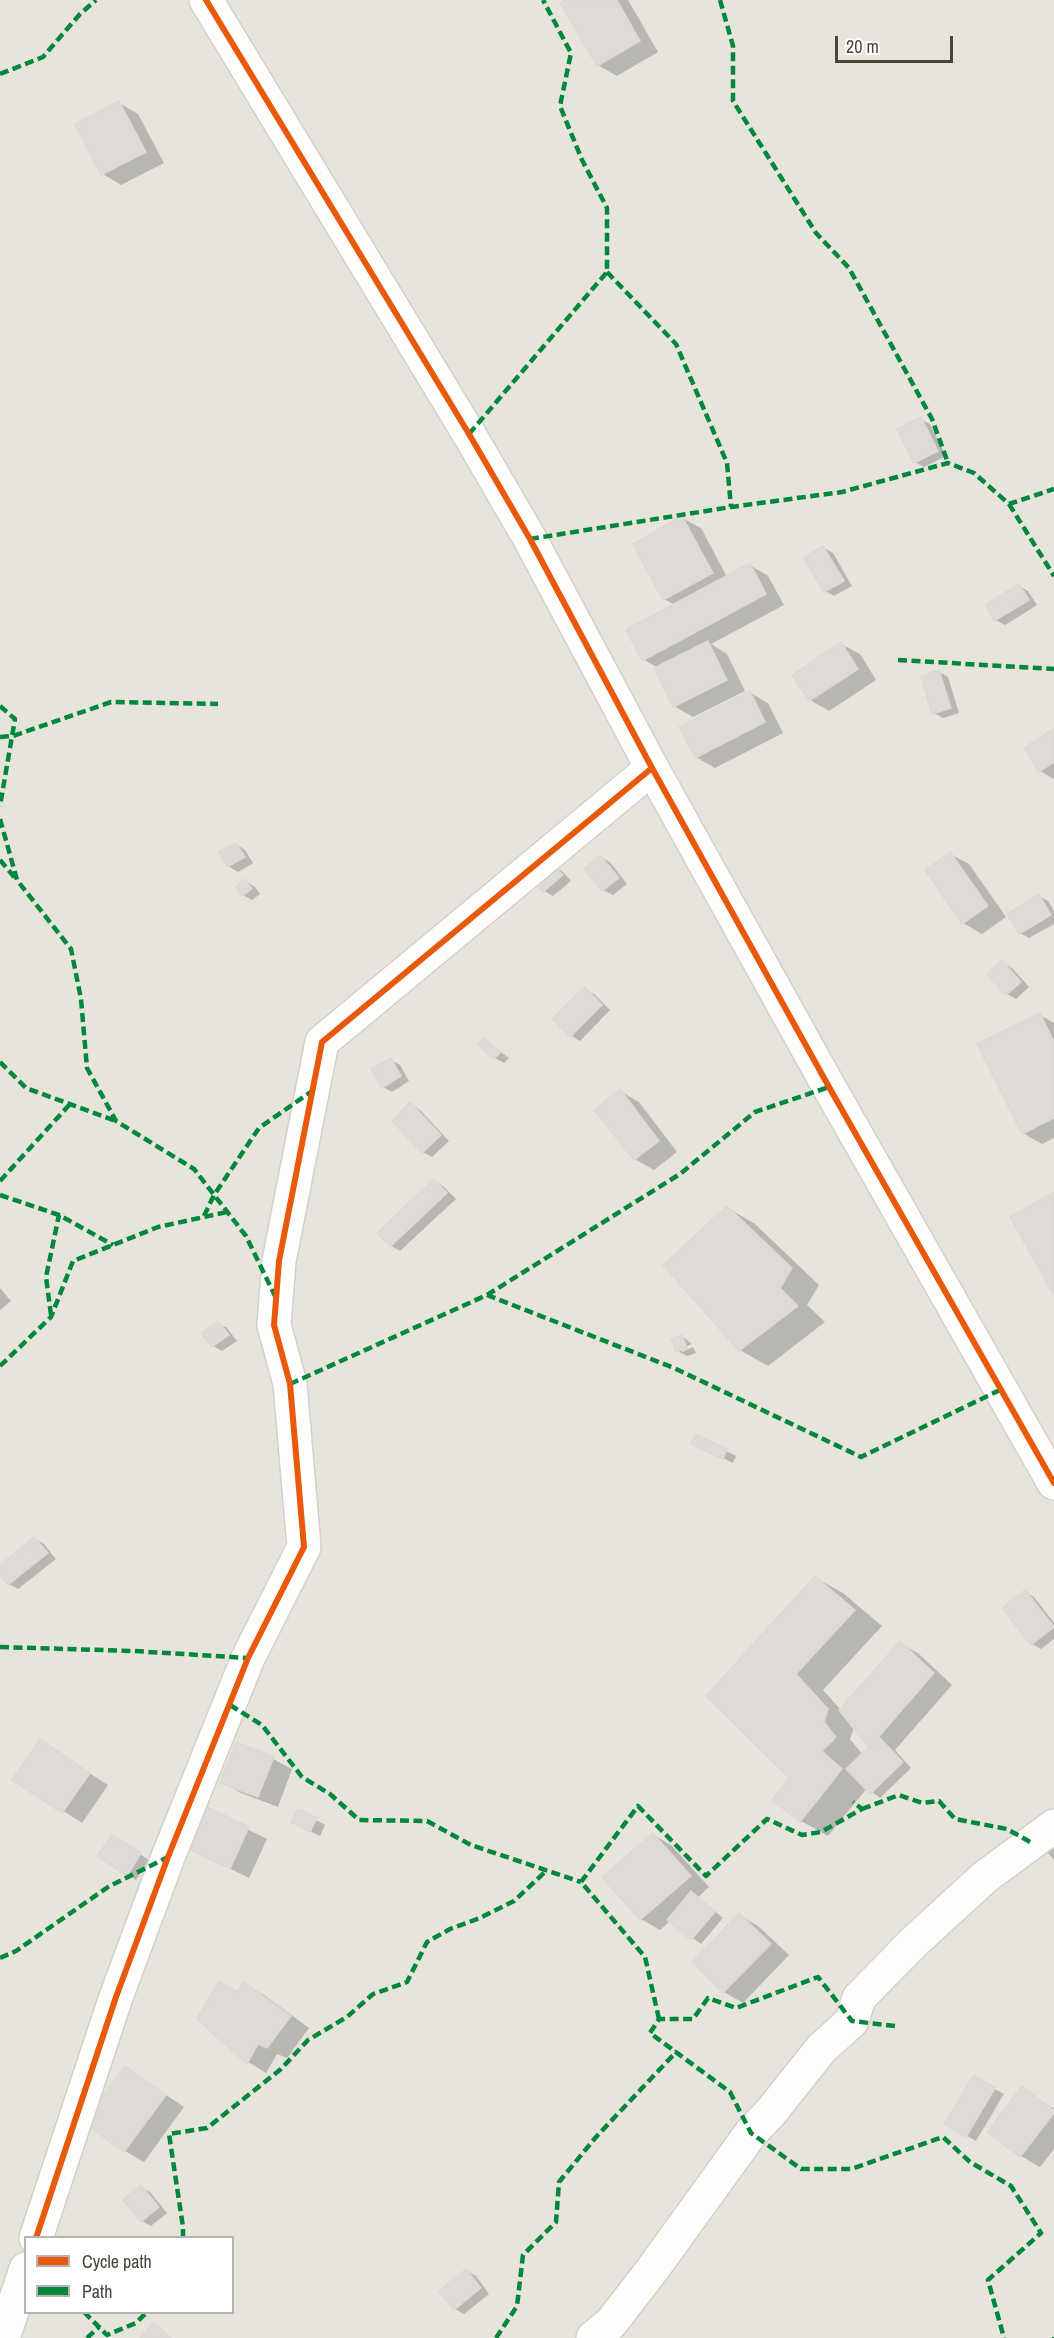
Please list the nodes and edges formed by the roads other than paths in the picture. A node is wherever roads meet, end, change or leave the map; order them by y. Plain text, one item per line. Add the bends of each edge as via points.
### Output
1 (206, 0) edge
2 (652, 768) junction
3 (1054, 1483) edge
4 (1054, 1826) edge
5 (37, 2236) edge
6 (24, 2275) edge
7 (3, 2338) edge
8 (594, 2338) edge

1 - 2 street via 530,539
2 - 3 street
2 - 5 street via 322,1042 279,1262 274,1325 290,1384 304,1547 248,1658 168,1857
4 - 8 street via 985,1876 859,1998 852,2021 821,2049 751,2133 652,2270 611,2323
6 - 7 street

